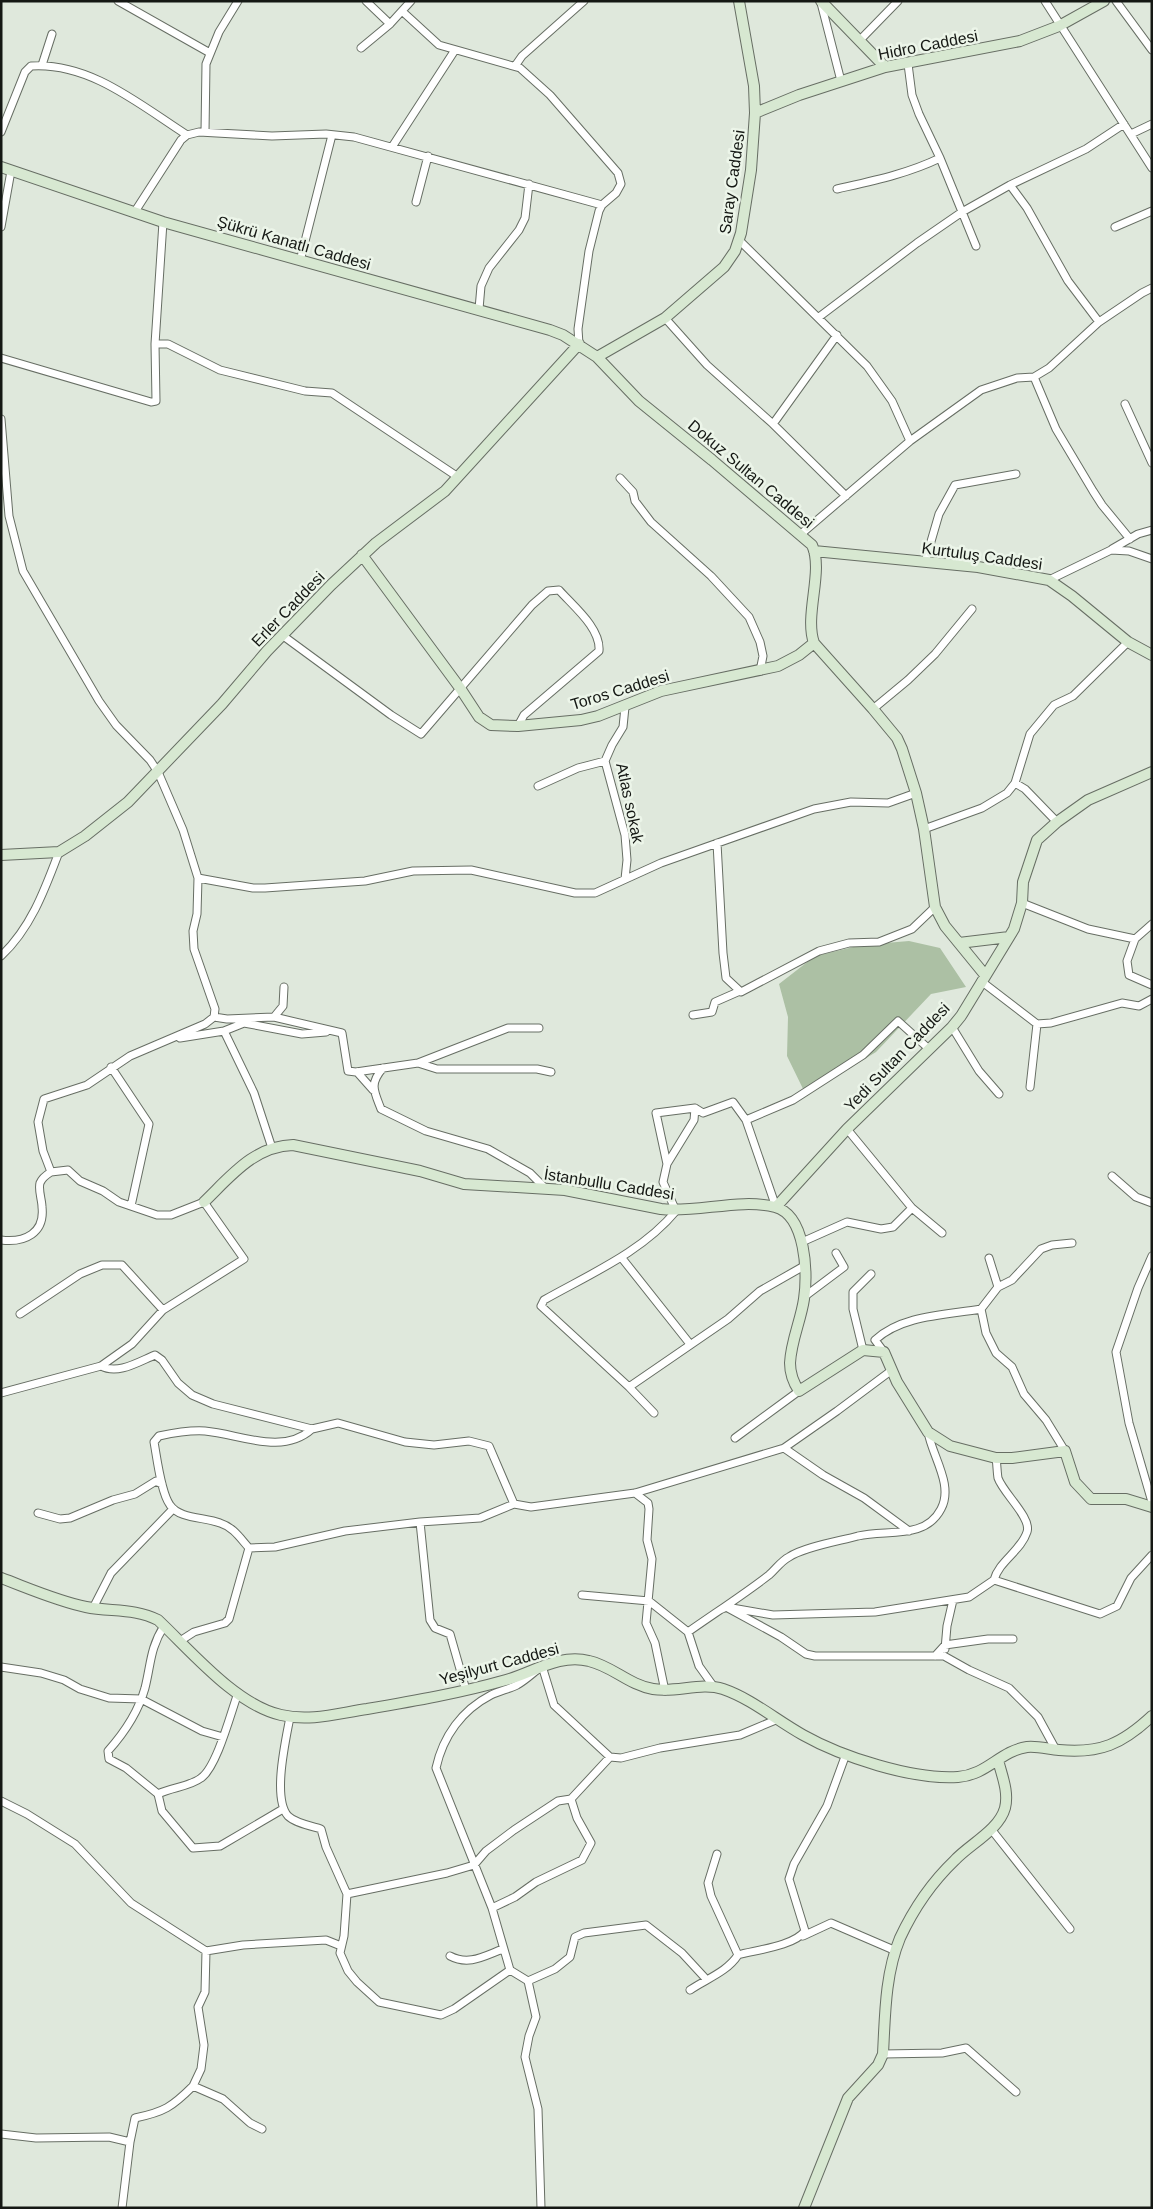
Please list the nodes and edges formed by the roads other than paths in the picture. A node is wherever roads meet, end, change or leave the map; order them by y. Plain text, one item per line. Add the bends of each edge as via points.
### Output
1 (118, 1) edge
2 (238, 1) edge
3 (366, 1) edge
4 (412, 1) edge
5 (584, 1) edge
6 (739, 1) edge
7 (898, 1) edge
8 (1045, 1) edge
9 (1104, 1) edge
10 (1116, 1) edge
11 (821, 2) edge
12 (403, 12) junction
13 (390, 24) junction
14 (1059, 26) junction
15 (52, 34) dead end
16 (860, 40) junction
17 (361, 48) dead end
18 (455, 50) junction
19 (1152, 50) edge
20 (210, 53) junction
21 (908, 64) junction
22 (42, 65) junction
23 (515, 66) junction
24 (885, 68) junction
25 (841, 81) junction
26 (755, 113) junction
27 (1124, 124) junction
28 (1152, 124) edge
29 (1, 132) edge
30 (205, 132) junction
31 (1131, 134) junction
32 (332, 135) junction
33 (188, 136) junction
34 (392, 147) junction
35 (428, 156) junction
36 (940, 158) junction
37 (1152, 168) edge
38 (6, 169) edge
39 (529, 184) junction
40 (1010, 186) junction
41 (837, 189) dead end
42 (416, 202) dead end
43 (602, 205) junction
44 (1152, 211) edge
45 (962, 212) junction
46 (134, 213) junction
47 (163, 222) junction
48 (1, 227) edge
49 (1115, 227) dead end
50 (740, 241) junction
51 (976, 246) dead end
52 (300, 261) junction
53 (1152, 288) edge
54 (479, 308) junction
55 (819, 317) junction
56 (665, 318) junction
57 (1099, 322) junction
58 (837, 335) junction
59 (155, 344) junction
60 (579, 344) junction
61 (597, 357) junction
62 (1, 358) edge
63 (1034, 377) junction
64 (1126, 404) dead end
65 (1, 420) edge
66 (773, 424) junction
67 (910, 441) junction
68 (3, 447) edge
69 (1152, 463) edge
70 (1016, 474) dead end
71 (458, 477) junction
72 (620, 478) dead end
73 (846, 496) junction
74 (9, 516) junction
75 (1, 522) edge
76 (1152, 530) edge
77 (801, 534) junction
78 (1130, 539) junction
79 (1111, 550) junction
80 (814, 551) junction
81 (362, 555) junction
82 (1152, 559) edge
83 (925, 562) junction
84 (1049, 580) junction
85 (972, 609) dead end
86 (282, 635) junction
87 (1128, 642) junction
88 (814, 644) junction
89 (1152, 654) edge
90 (760, 670) junction
91 (460, 688) junction
92 (625, 706) junction
93 (873, 709) junction
94 (518, 726) junction
95 (605, 762) junction
96 (158, 772) junction
97 (1152, 772) edge
98 (1015, 783) junction
99 (538, 786) dead end
100 (916, 793) junction
101 (1057, 822) junction
102 (924, 829) junction
103 (717, 842) junction
104 (59, 852) junction
105 (1, 855) edge
106 (198, 878) junction
107 (625, 879) junction
108 (1022, 903) junction
109 (935, 907) junction
110 (1152, 924) edge
111 (1009, 937) junction
112 (1135, 940) junction
113 (958, 944) junction
114 (1, 956) edge
115 (983, 978) junction
116 (1152, 985) edge
117 (284, 987) dead end
118 (740, 991) junction
119 (1152, 999) edge
120 (693, 1015) dead end
121 (214, 1017) junction
122 (274, 1017) junction
123 (1037, 1024) junction
124 (952, 1027) junction
125 (539, 1028) dead end
126 (224, 1031) junction
127 (331, 1032) junction
128 (167, 1040) junction
129 (929, 1049) junction
130 (418, 1062) junction
131 (111, 1068) junction
132 (383, 1068) junction
133 (357, 1072) junction
134 (550, 1072) dead end
135 (1030, 1087) dead end
136 (374, 1090) junction
137 (999, 1094) dead end
138 (695, 1108) junction
139 (746, 1120) junction
140 (847, 1129) junction
141 (272, 1148) junction
142 (667, 1164) junction
143 (51, 1172) junction
144 (1112, 1176) dead end
145 (544, 1188) junction
146 (204, 1202) junction
147 (1152, 1203) edge
148 (131, 1206) junction
149 (776, 1207) junction
150 (912, 1208) junction
151 (676, 1211) junction
152 (942, 1233) dead end
153 (1, 1240) edge
154 (802, 1242) junction
155 (1072, 1243) dead end
156 (836, 1253) dead end
157 (1152, 1256) edge
158 (621, 1257) junction
159 (989, 1258) dead end
160 (804, 1266) junction
161 (871, 1274) dead end
162 (998, 1287) junction
163 (804, 1297) junction
164 (981, 1309) junction
165 (163, 1310) junction
166 (20, 1314) dead end
167 (690, 1344) junction
168 (863, 1350) junction
169 (884, 1352) junction
170 (101, 1366) junction
171 (892, 1370) junction
172 (629, 1387) junction
173 (799, 1392) junction
174 (1, 1394) edge
175 (654, 1413) dead end
176 (312, 1429) junction
177 (928, 1432) junction
178 (735, 1438) dead end
179 (784, 1448) junction
180 (1064, 1451) junction
181 (996, 1458) junction
182 (162, 1484) junction
183 (635, 1493) junction
184 (1152, 1502) edge
185 (514, 1504) junction
186 (1152, 1507) edge
187 (173, 1509) junction
188 (38, 1513) dead end
189 (420, 1522) junction
190 (908, 1531) junction
191 (249, 1548) junction
192 (1152, 1555) edge
193 (1, 1578) edge
194 (994, 1580) junction
195 (582, 1595) dead end
196 (953, 1600) junction
197 (649, 1601) junction
198 (726, 1607) junction
199 (93, 1608) junction
200 (715, 1613) junction
201 (164, 1626) junction
202 (688, 1632) junction
203 (1013, 1639) dead end
204 (180, 1641) junction
205 (945, 1645) junction
206 (935, 1656) junction
207 (944, 1656) junction
208 (1, 1666) edge
209 (542, 1666) junction
210 (714, 1687) junction
211 (466, 1690) junction
212 (665, 1691) junction
213 (238, 1693) junction
214 (141, 1699) junction
215 (1152, 1716) edge
216 (290, 1717) junction
217 (778, 1719) junction
218 (223, 1737) junction
219 (1056, 1750) junction
220 (846, 1754) junction
221 (610, 1757) junction
222 (998, 1760) junction
223 (158, 1794) junction
224 (570, 1799) junction
225 (1, 1801) edge
226 (283, 1809) junction
227 (991, 1828) junction
228 (717, 1854) dead end
229 (474, 1865) junction
230 (347, 1894) junction
231 (492, 1908) junction
232 (1070, 1929) dead end
233 (800, 1938) junction
234 (341, 1946) junction
235 (503, 1949) junction
236 (206, 1951) junction
237 (896, 1951) junction
238 (738, 1955) junction
239 (450, 1956) dead end
240 (510, 1970) junction
241 (706, 1979) junction
242 (528, 1981) junction
243 (690, 1990) dead end
244 (883, 2054) junction
245 (194, 2086) junction
246 (1016, 2092) dead end
247 (262, 2129) dead end
248 (1, 2134) edge
249 (130, 2142) junction
250 (122, 2208) edge
251 (541, 2208) edge
252 (804, 2208) edge

1 - 20 street
2 - 20 street
3 - 13 street
4 - 12 street
5 - 23 street
6 - 26 street, Saray Caddesi via 751,66
7 - 16 street
8 - 14 street
9 - 14 street, Hidro Caddesi
10 - 19 street
11 - 16 street
11 - 25 street
12 - 13 street
12 - 18 street via 439,46
13 - 17 street
14 - 21 street, Hidro Caddesi via 1020,41
14 - 27 street
15 - 22 street
16 - 24 street
18 - 23 street
18 - 34 street
20 - 30 street via 206,64
21 - 24 street, Hidro Caddesi
21 - 36 street via 915,104
22 - 29 street via 31,66 26,72
22 - 33 street via 82,72
23 - 43 street via 550,95 618,173 621,184
24 - 25 street, Hidro Caddesi
25 - 26 street, Hidro Caddesi
26 - 50 street, Saray Caddesi via 749,188
27 - 31 street
27 - 40 street via 1079,153
28 - 31 street
30 - 32 street
30 - 33 street
31 - 37 street
32 - 34 street
32 - 52 street
33 - 46 street via 181,140
34 - 35 street
35 - 39 street
35 - 42 street
36 - 41 street via 893,176
36 - 45 street
38 - 46 street, Şükrü Kanatlı Caddesi
38 - 48 street
39 - 43 street
39 - 54 street via 525,218 490,268 481,286
40 - 45 street
40 - 57 street via 1027,208 1068,281
43 - 60 street via 589,251 578,329
44 - 49 street
45 - 51 street
45 - 55 street
46 - 47 street, Şükrü Kanatlı Caddesi
47 - 52 street, Şükrü Kanatlı Caddesi
47 - 59 street
50 - 55 street
50 - 56 street, Saray Caddesi via 724,267
52 - 54 street, Şükrü Kanatlı Caddesi
53 - 57 street
54 - 60 street, Şükrü Kanatlı Caddesi via 550,330
55 - 58 street
56 - 61 street, Saray Caddesi
56 - 66 street via 707,365
57 - 63 street via 1049,368
58 - 66 street
58 - 67 street via 867,366 892,401
59 - 62 street via 156,401 151,402
59 - 71 street via 168,344 220,370 305,391 332,393
60 - 61 street, Dokuz Sultan Caddesi
60 - 71 street, Erler Caddesi
61 - 77 street, Dokuz Sultan Caddesi via 639,401
63 - 67 street via 1017,378 981,390
63 - 78 street via 1056,429 1102,505
64 - 69 street
65 - 68 street
66 - 73 street
67 - 73 street
68 - 74 street
70 - 83 street via 955,485 939,514
71 - 81 street, Erler Caddesi via 438,498
72 - 90 street via 633,492 635,501 651,522 711,576 749,617 763,656
73 - 77 street
74 - 75 street
74 - 96 street via 23,571 64,644 116,725
76 - 78 street
77 - 80 street, Dokuz Sultan Caddesi
78 - 79 street
79 - 82 street via 1129,551
79 - 84 street
80 - 83 street, Kurtuluş Caddesi
80 - 88 street, Dokuz Sultan Caddesi via 811,631
81 - 86 street, Erler Caddesi
81 - 91 street, Toros Caddesi
83 - 84 street, Kurtuluş Caddesi via 978,567
84 - 87 street, Kurtuluş Caddesi
85 - 93 street via 935,654
86 - 91 street via 421,734
86 - 96 street, Erler Caddesi
87 - 89 street, Kurtuluş Caddesi
87 - 98 street via 1073,696 1054,705 1030,734
88 - 90 street, Toros Caddesi via 788,662
88 - 93 street
90 - 92 street, Toros Caddesi via 661,691
91 - 94 street, Toros Caddesi via 485,722
91 - 94 street via 532,605 548,591 559,590 598,637 599,651 524,715
92 - 94 street, Toros Caddesi via 581,720
92 - 95 street, Atlas sokak via 623,727
93 - 100 street via 897,738
95 - 99 street via 578,768
95 - 107 street, Atlas sokak via 625,835
96 - 104 street, Erler Caddesi via 128,802
96 - 106 street via 183,830
97 - 101 street, Yedi Sultan Caddesi via 1095,796
98 - 101 street
98 - 102 street via 982,808
100 - 102 street
100 - 103 street via 888,803 851,802 814,808
101 - 108 street, Yedi Sultan Caddesi via 1037,840 1033,849 1023,882
102 - 109 street
103 - 107 street
103 - 118 street via 722,953 726,978
104 - 105 street, Erler Caddesi
104 - 114 street via 41,900
106 - 107 street via 265,888 365,881 413,871 471,870 575,893 595,893
106 - 121 street via 194,949 215,1009
108 - 111 street, Yedi Sultan Caddesi
108 - 112 street via 1088,929
109 - 113 street
109 - 118 street via 912,929 879,942 849,943 819,951
110 - 112 street
111 - 113 street
111 - 115 street, Yedi Sultan Caddesi
112 - 116 street via 1127,961 1128,975
113 - 115 street
115 - 123 street
115 - 124 street, Yedi Sultan Caddesi
117 - 122 street via 283,1006
118 - 120 street via 715,1002 712,1012
119 - 123 street via 1139,1006 1122,1003
121 - 122 street
121 - 128 street
122 - 127 street
123 - 135 street
124 - 129 street, Yedi Sultan Caddesi
124 - 137 street via 979,1071
125 - 130 street via 508,1028
126 - 127 street via 244,1022 302,1034
126 - 128 street
126 - 141 street via 254,1094
127 - 133 street via 342,1033 348,1071
128 - 131 street
129 - 139 street via 898,1021 863,1055 793,1100
129 - 140 street, Yedi Sultan Caddesi
130 - 132 street
130 - 134 street via 437,1069 537,1069
131 - 143 street via 87,1085 44,1100 38,1122
131 - 148 street via 149,1124
132 - 133 street
132 - 136 street via 375,1078
133 - 136 street
136 - 145 street via 381,1109 426,1131 488,1149 530,1173
138 - 139 street via 703,1113 733,1102
138 - 142 street via 694,1120
138 - 142 street via 656,1112
139 - 149 street
140 - 149 street, Yedi Sultan Caddesi
140 - 150 street
141 - 145 street, İstanbullu Caddesi via 302,1145 464,1184
141 - 146 street, İstanbullu Caddesi via 245,1163
142 - 151 street via 663,1182
143 - 148 street via 68,1170 80,1181
143 - 153 street via 43,1177 40,1184 43,1209 38,1230 19,1239
144 - 147 street via 1136,1197
145 - 151 street, İstanbullu Caddesi
146 - 148 street via 171,1215 157,1215
146 - 165 street via 244,1259
149 - 151 street, İstanbullu Caddesi via 737,1206
149 - 154 street via 790,1216
150 - 152 street
150 - 154 street via 893,1227 881,1229 847,1222
151 - 158 street via 656,1234
154 - 160 street
155 - 162 street via 1041,1249 1012,1280
156 - 163 street via 844,1267
157 - 184 street via 1116,1352 1129,1422
158 - 167 street
158 - 172 street via 544,1300 541,1306
159 - 162 street
160 - 163 street
160 - 167 street via 760,1291 728,1319
161 - 168 street via 853,1292 853,1309
162 - 164 street
163 - 173 street via 790,1362
164 - 169 street via 915,1320 886,1330 875,1340
164 - 180 street via 986,1333 996,1352 1012,1368 1024,1394 1046,1420
165 - 166 street via 122,1265 102,1265 80,1274
165 - 170 street via 132,1344
167 - 172 street
168 - 169 street
168 - 173 street
169 - 171 street
170 - 174 street
170 - 176 street via 108,1370 122,1368 155,1355 192,1395 213,1404
171 - 177 street via 911,1408
171 - 179 street
172 - 175 street
173 - 178 street
176 - 182 street via 302,1438 275,1443 204,1431 159,1436 154,1442
176 - 185 street via 338,1423 405,1442 434,1445 469,1441 489,1446
177 - 181 street via 950,1446
177 - 190 street via 945,1491 942,1507 934,1519
179 - 183 street
179 - 190 street via 864,1498
180 - 181 street
180 - 186 street via 1076,1482 1091,1499 1126,1499
181 - 194 street via 998,1477 1004,1491 1028,1522 1028,1531 1021,1545 996,1572
182 - 187 street via 168,1504
182 - 188 street via 150,1483 136,1494 70,1518 60,1519
183 - 185 street via 531,1507
183 - 197 street via 648,1503 649,1509 647,1540 652,1559
185 - 189 street via 480,1518
187 - 191 street via 220,1523 234,1531
187 - 199 street via 112,1573
189 - 191 street via 345,1531 275,1547
189 - 211 street via 430,1620 435,1628 450,1634
190 - 200 street via 874,1532 789,1556 770,1574
191 - 204 street via 229,1619
192 - 194 street via 1131,1578 1117,1606 1100,1614
193 - 199 street, Yeşilyurt Caddesi
194 - 196 street via 969,1597
195 - 197 street
196 - 198 street via 875,1612 773,1615
196 - 205 street
197 - 202 street
197 - 212 street via 646,1624 655,1643
198 - 200 street
198 - 206 street via 806,1654
199 - 201 street, Yeşilyurt Caddesi via 140,1613
200 - 202 street
201 - 204 street, Yeşilyurt Caddesi
201 - 214 street via 151,1652
202 - 210 street via 699,1666
203 - 205 street
204 - 213 street, Yeşilyurt Caddesi
205 - 206 street
205 - 207 street
206 - 207 street
207 - 219 street via 1010,1688 1038,1717
208 - 214 street via 47,1675 109,1698
209 - 211 street, Yeşilyurt Caddesi via 508,1680
209 - 212 street, Yeşilyurt Caddesi via 568,1660 588,1660 640,1686
209 - 221 street via 554,1705
209 - 229 street via 518,1684 490,1696 461,1716 439,1754 436,1768
210 - 212 street, Yeşilyurt Caddesi
210 - 217 street, Yeşilyurt Caddesi via 741,1697
211 - 216 street, Yeşilyurt Caddesi via 330,1715
213 - 216 street, Yeşilyurt Caddesi via 262,1708
213 - 218 street
214 - 218 street via 202,1731
214 - 223 street via 134,1718 108,1755 109,1759 126,1768
215 - 219 street, Yeşilyurt Caddesi via 1125,1737 1098,1750
216 - 226 street via 280,1772
217 - 220 street, Yeşilyurt Caddesi via 803,1735
217 - 221 street via 740,1735 621,1758
218 - 223 street via 215,1759 202,1778
219 - 222 street, Yeşilyurt Caddesi via 1028,1747
220 - 222 street, Yeşilyurt Caddesi via 910,1773 950,1777 981,1772
220 - 233 street via 827,1806 789,1879 805,1931
221 - 224 street
222 - 227 street via 1007,1795 1004,1810
223 - 226 street via 162,1811 193,1848 220,1846
224 - 229 street via 558,1801 514,1830 486,1851
224 - 231 street via 591,1843 582,1860
225 - 236 street via 75,1844 131,1902
226 - 230 street via 290,1818 320,1829
227 - 232 street
227 - 237 street via 954,1860 921,1901
228 - 238 street via 708,1883 710,1896
229 - 230 street
229 - 231 street
230 - 234 street
231 - 235 street
233 - 237 street via 831,1923
233 - 238 street
234 - 236 street via 326,1940 243,1945
234 - 240 street via 340,1952 348,1971 379,2002 428,2014 454,2009
235 - 239 street via 477,1959 460,1961
235 - 240 street
236 - 245 street via 205,1992 198,2007 204,2045 201,2069
237 - 244 street via 888,1976
238 - 241 street via 731,1965
240 - 242 street
241 - 242 street via 682,1953 646,1924 575,1937 570,1957 555,1969
241 - 243 street
242 - 251 street via 536,2017 525,2057 538,2109
244 - 246 street via 942,2053 966,2048
244 - 252 street via 878,2065 848,2098
245 - 247 street via 223,2099 250,2123
245 - 249 street via 160,2113 134,2118
248 - 249 street via 36,2138 109,2137
249 - 250 street

